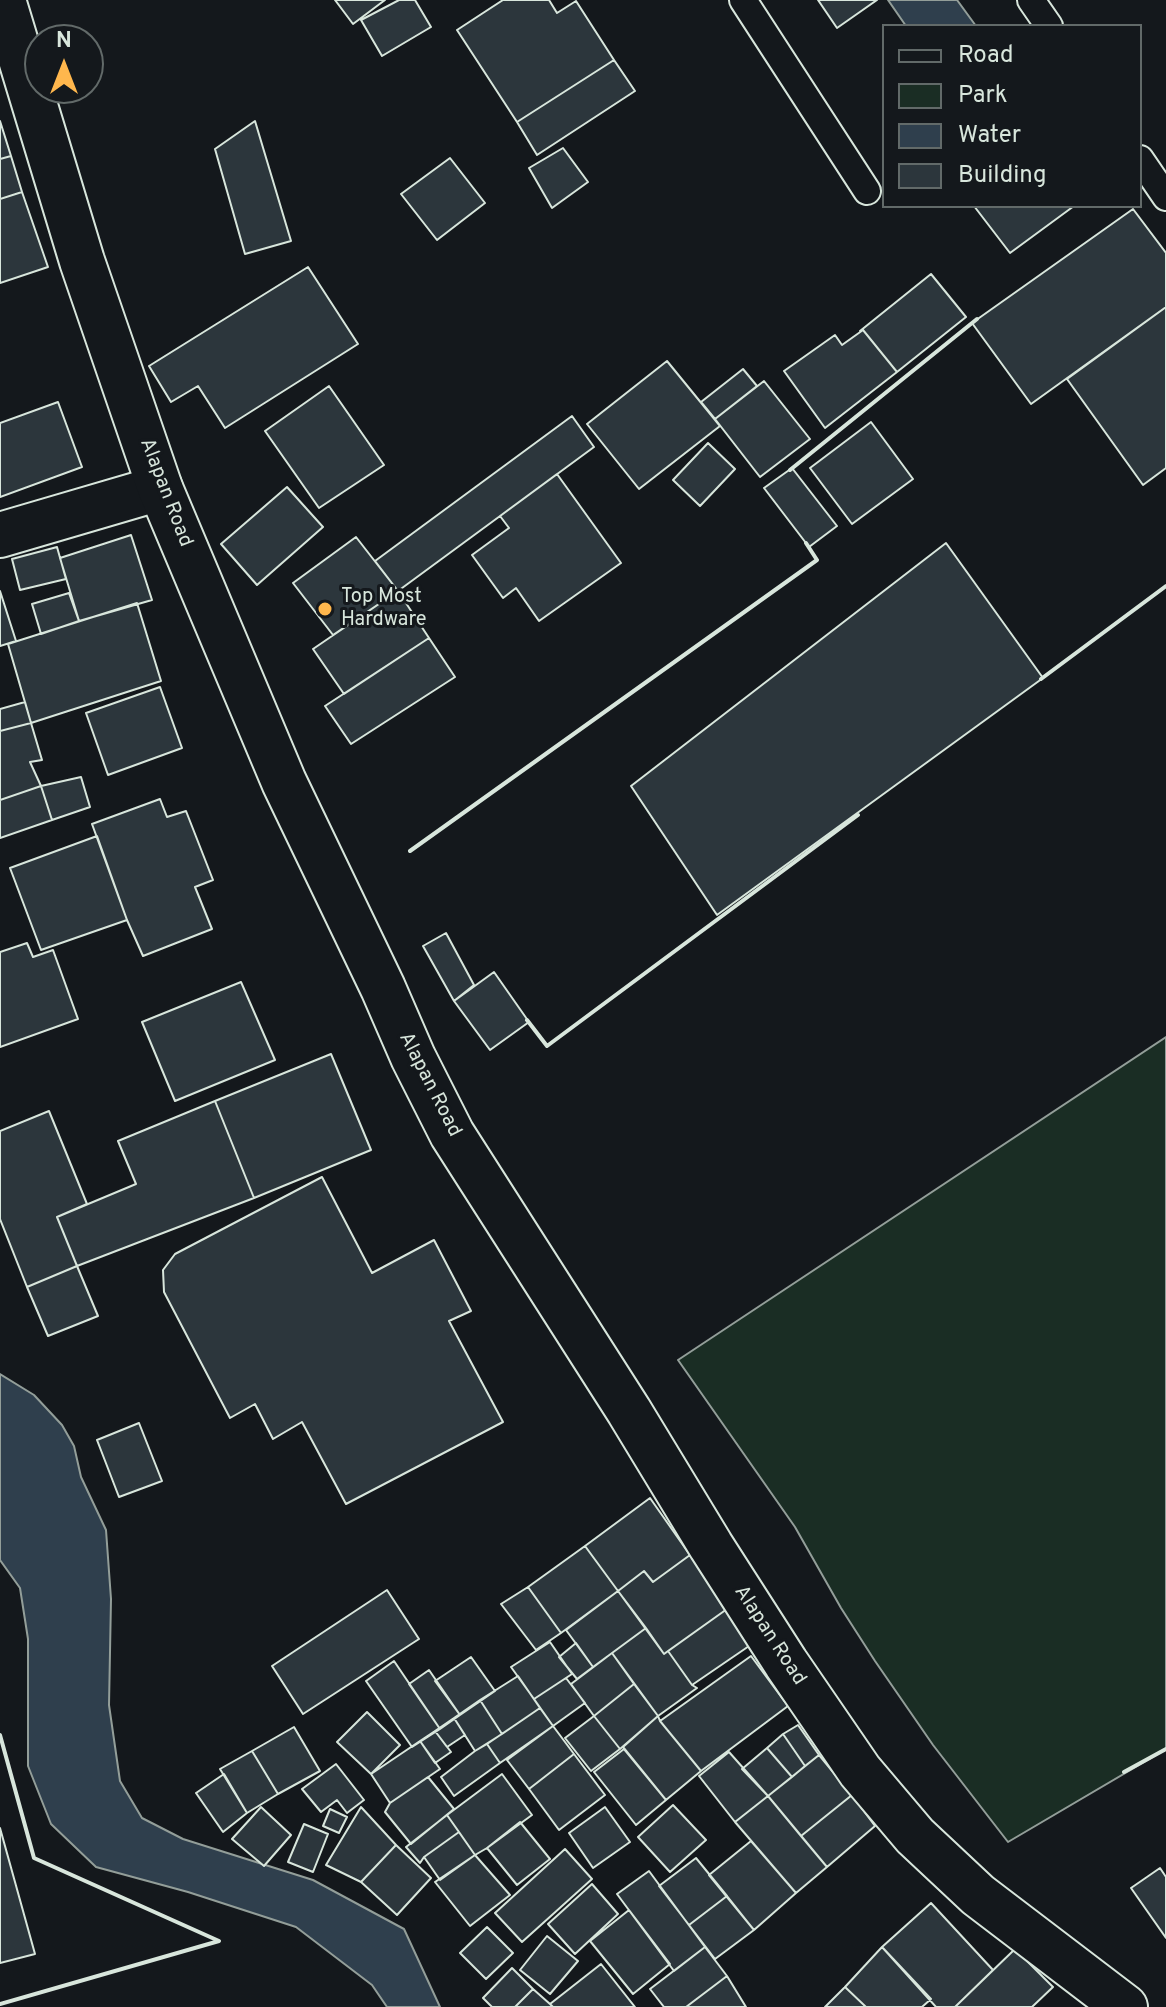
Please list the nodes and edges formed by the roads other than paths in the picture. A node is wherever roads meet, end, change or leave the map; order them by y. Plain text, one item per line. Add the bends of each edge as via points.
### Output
1 (743, 0) edge
2 (1031, 0) edge
3 (3, 8) edge
4 (1048, 24) edge
5 (1142, 162) edge
6 (867, 191) dead end
7 (1166, 197) edge
8 (160, 488) junction
9 (0, 535) edge
10 (1125, 2007) edge

1 - 6 lane
2 - 4 lane
3 - 8 street, Alapan Road
5 - 7 lane
8 - 9 street
8 - 10 street, Alapan Road via 284,782 452,1134 711,1546 860,1771 915,1836 978,1895

